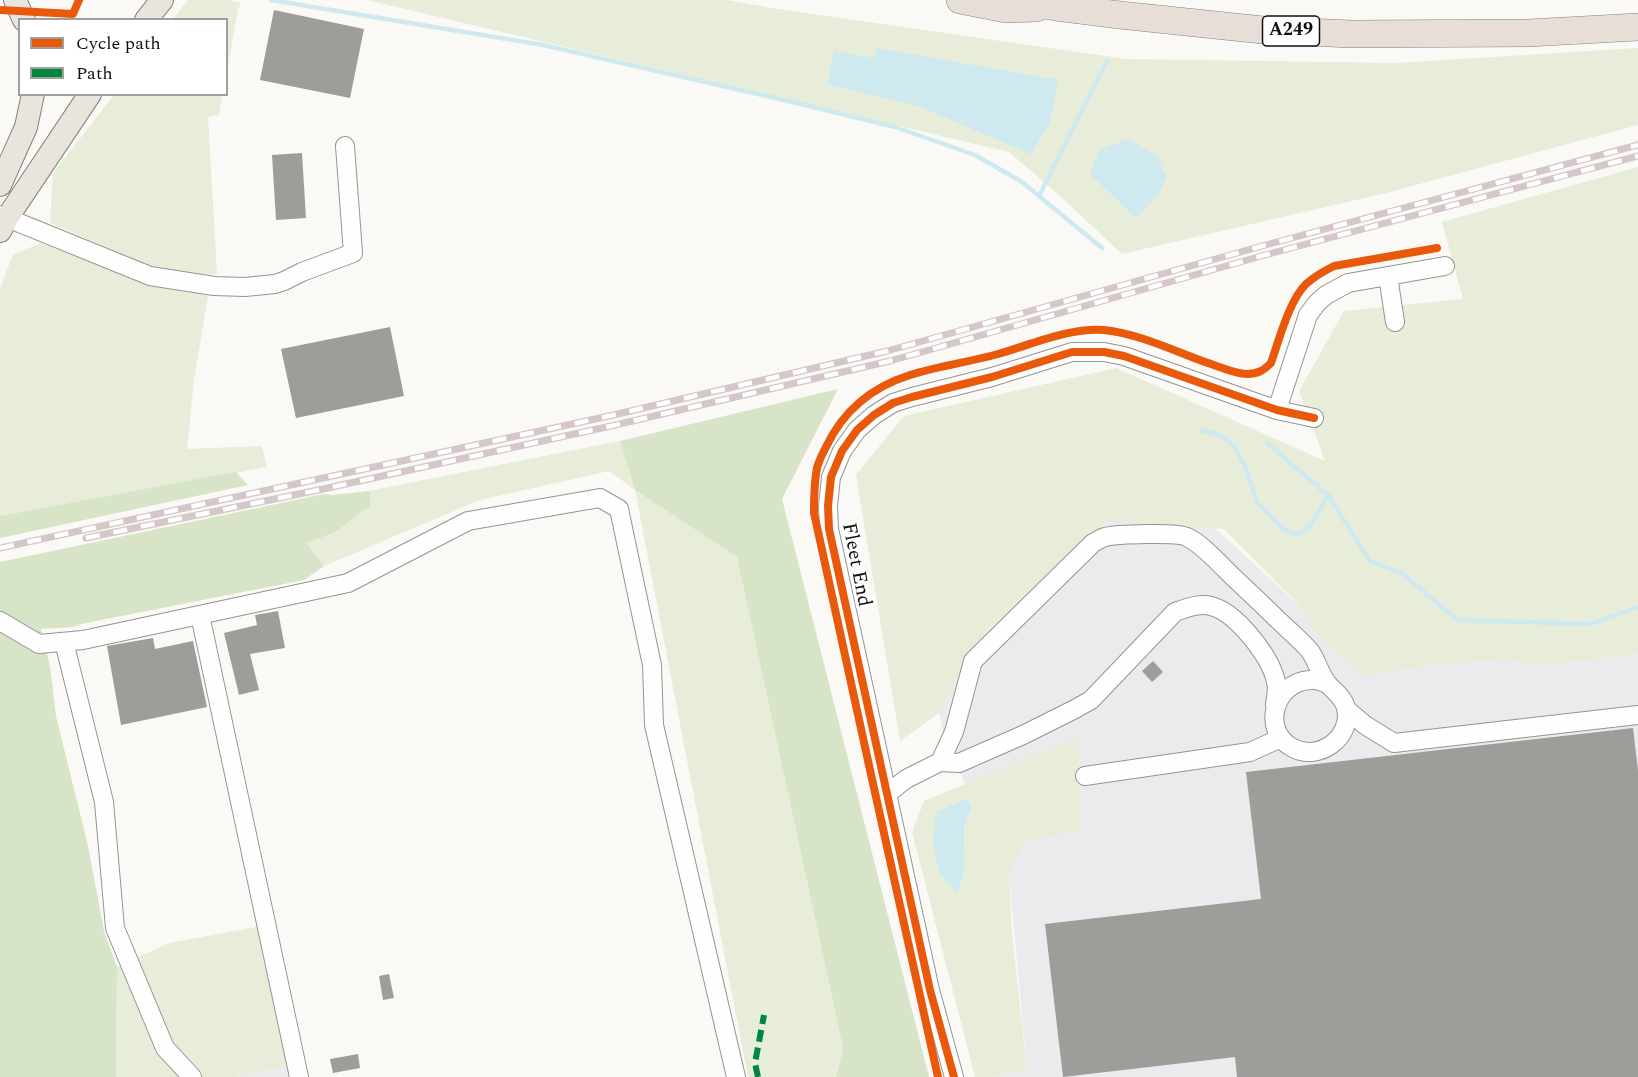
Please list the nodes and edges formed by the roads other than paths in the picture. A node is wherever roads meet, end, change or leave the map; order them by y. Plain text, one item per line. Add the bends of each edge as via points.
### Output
1 (15, 0) edge
2 (162, 0) edge
3 (960, 0) edge
4 (1019, 0) edge
5 (1056, 7) junction
6 (23, 18) edge
7 (148, 18) edge
8 (1638, 27) edge
9 (33, 96) edge
10 (89, 96) edge
11 (345, 146) dead end
12 (0, 185) edge
13 (2, 221) edge
14 (1445, 266) dead end
15 (1388, 276) junction
16 (1395, 322) dead end
17 (1277, 410) junction
18 (1314, 418) dead end
19 (200, 615) junction
20 (0, 621) edge
21 (64, 642) junction
22 (1328, 684) junction
23 (1275, 706) junction
24 (1346, 710) junction
25 (1638, 715) edge
26 (1281, 738) junction
27 (940, 762) junction
28 (1085, 776) dead end
29 (887, 794) junction
30 (187, 1074) edge
31 (299, 1077) edge
32 (736, 1077) edge
33 (954, 1077) edge

1 - 6 main road
2 - 7 main road
3 - 5 highway, A249 via 1006,9
4 - 5 highway, A249
5 - 8 highway, A249 via 1263,30 1351,34 1528,33
9 - 12 main road via 26,127
10 - 13 main road
11 - 13 street via 353,253 275,284 214,286 150,276
14 - 15 street
15 - 16 street
15 - 17 street via 1348,283 1317,303 1308,315
17 - 18 street, Fleet End
17 - 29 street, Fleet End via 1124,356 1072,352 893,403 858,430 842,451 831,477 829,529
19 - 21 street
19 - 31 street
19 - 32 street via 348,583 468,521 600,498 619,509 652,664 654,725
20 - 21 street via 39,644
21 - 30 street via 104,802 115,928 165,1048
22 - 23 street via 1296,682 1283,692
22 - 24 street via 1340,695
22 - 27 street via 1310,651 1210,554 1185,536 1104,537 1093,543 973,661 954,732
23 - 26 street via 1275,723
23 - 27 street via 1277,683 1270,663 1245,630 1212,606 1193,606 1175,612 1090,700 959,763
24 - 25 street via 1395,743
24 - 26 street via 1346,726 1338,740 1325,750 1309,753 1293,748
26 - 28 street via 1250,753
27 - 29 street via 906,779
29 - 33 street, Fleet End via 930,990

